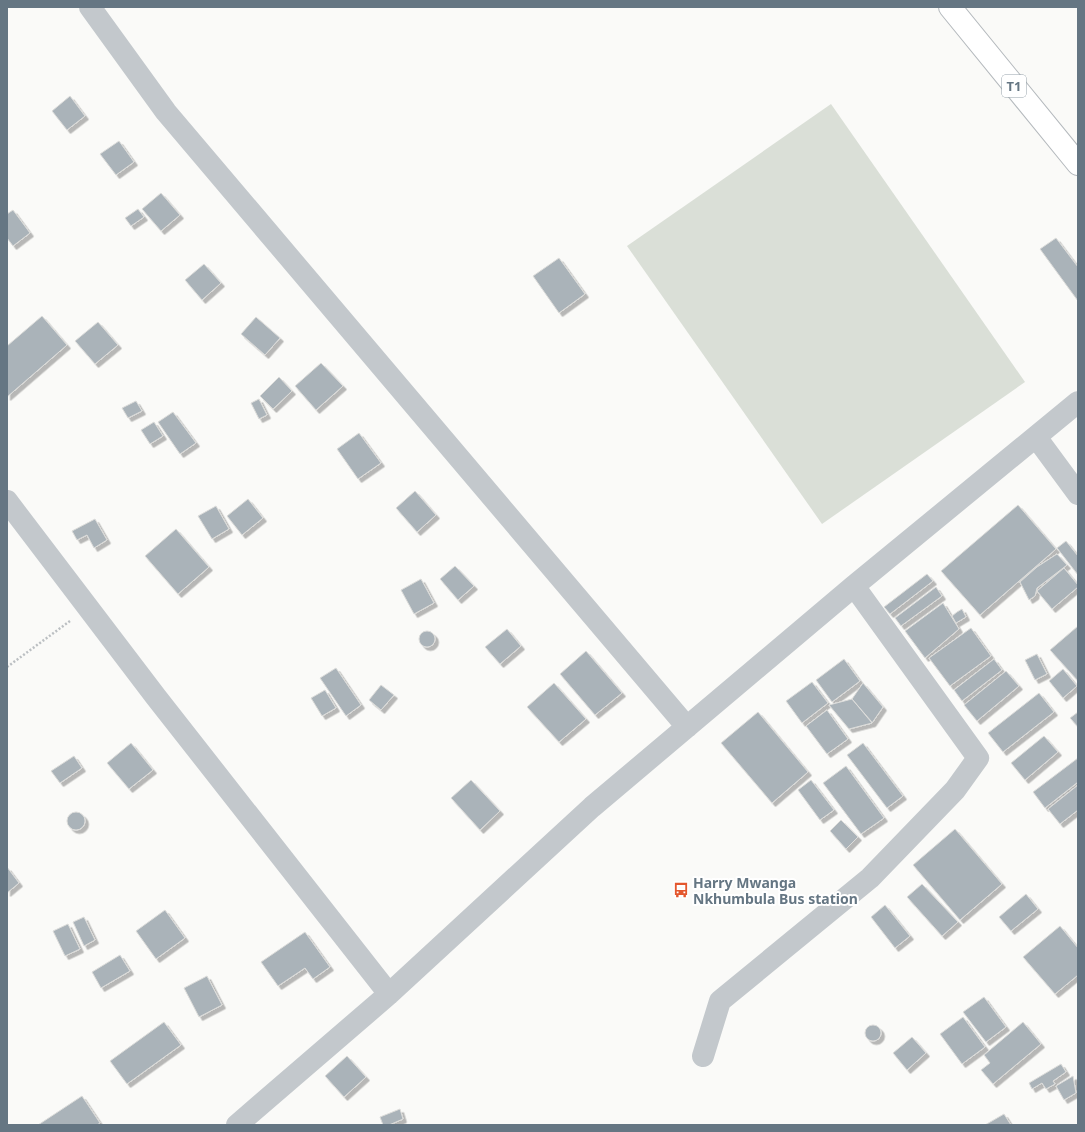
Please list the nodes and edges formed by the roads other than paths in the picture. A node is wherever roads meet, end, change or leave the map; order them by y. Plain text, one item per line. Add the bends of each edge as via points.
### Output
1 (90, 7) edge
2 (950, 7) edge
3 (1078, 164) edge
4 (1078, 402) edge
5 (1036, 437) junction
6 (1078, 494) edge
7 (7, 501) edge
8 (854, 586) junction
9 (687, 727) junction
10 (389, 994) junction
11 (703, 1056) dead end
12 (237, 1125) edge

1 - 9 street via 166,112
2 - 3 highway, T1
4 - 5 street
5 - 6 street
5 - 8 street
7 - 10 street via 156,697
8 - 9 street
8 - 11 street via 978,758 955,790 870,878 720,1001
9 - 10 street via 592,807
10 - 12 street

